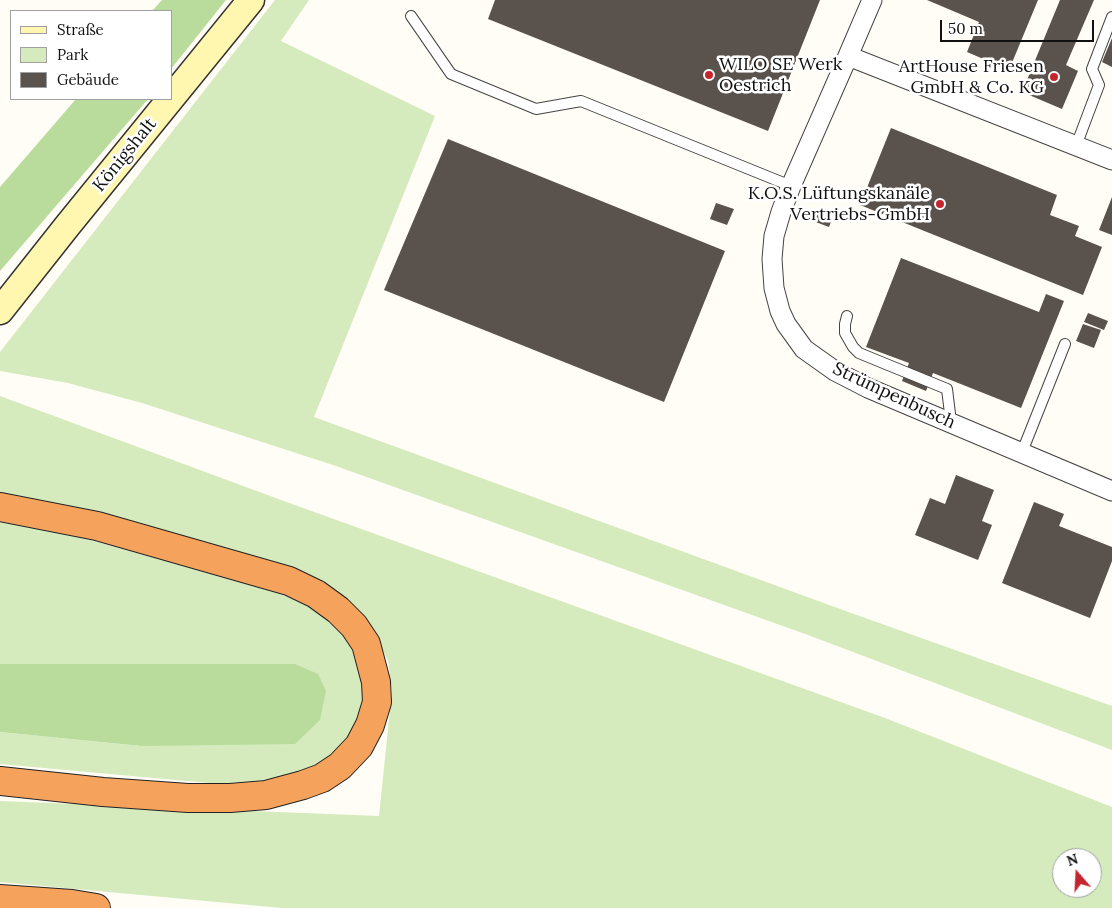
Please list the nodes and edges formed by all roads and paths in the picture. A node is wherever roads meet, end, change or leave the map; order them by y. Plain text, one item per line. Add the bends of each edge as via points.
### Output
1 (251, 0) edge
2 (872, 0) edge
3 (411, 16) dead end
4 (1112, 17) edge
5 (848, 56) junction
6 (172, 97) edge
7 (170, 100) edge
8 (1076, 146) junction
9 (1112, 160) edge
10 (790, 186) junction
11 (0, 311) edge
12 (846, 316) dead end
13 (1064, 344) dead end
14 (951, 422) junction
15 (1022, 452) junction
16 (1112, 491) edge
17 (0, 507) edge
18 (0, 781) edge
19 (0, 899) edge
20 (96, 908) edge

1 - 6 main road, Königshalt
2 - 5 street, Strümpenbusch
3 - 10 lane via 451,74 536,109 581,102
4 - 8 lane via 1092,69 1098,85
5 - 8 street
5 - 10 street, Strümpenbusch
7 - 11 main road, Königshalt
8 - 9 street
10 - 14 street, Strümpenbusch via 777,223 772,259 777,301 793,335 804,349 835,371
12 - 14 lane via 845,333 859,353 947,389
13 - 15 lane
14 - 15 street, Strümpenbusch
15 - 16 street, Strümpenbusch
17 - 18 highway via 107,529 288,581 316,594 354,626 366,644 376,682 376,702 370,725 359,746 340,766 303,785 266,794 188,798
19 - 20 highway

